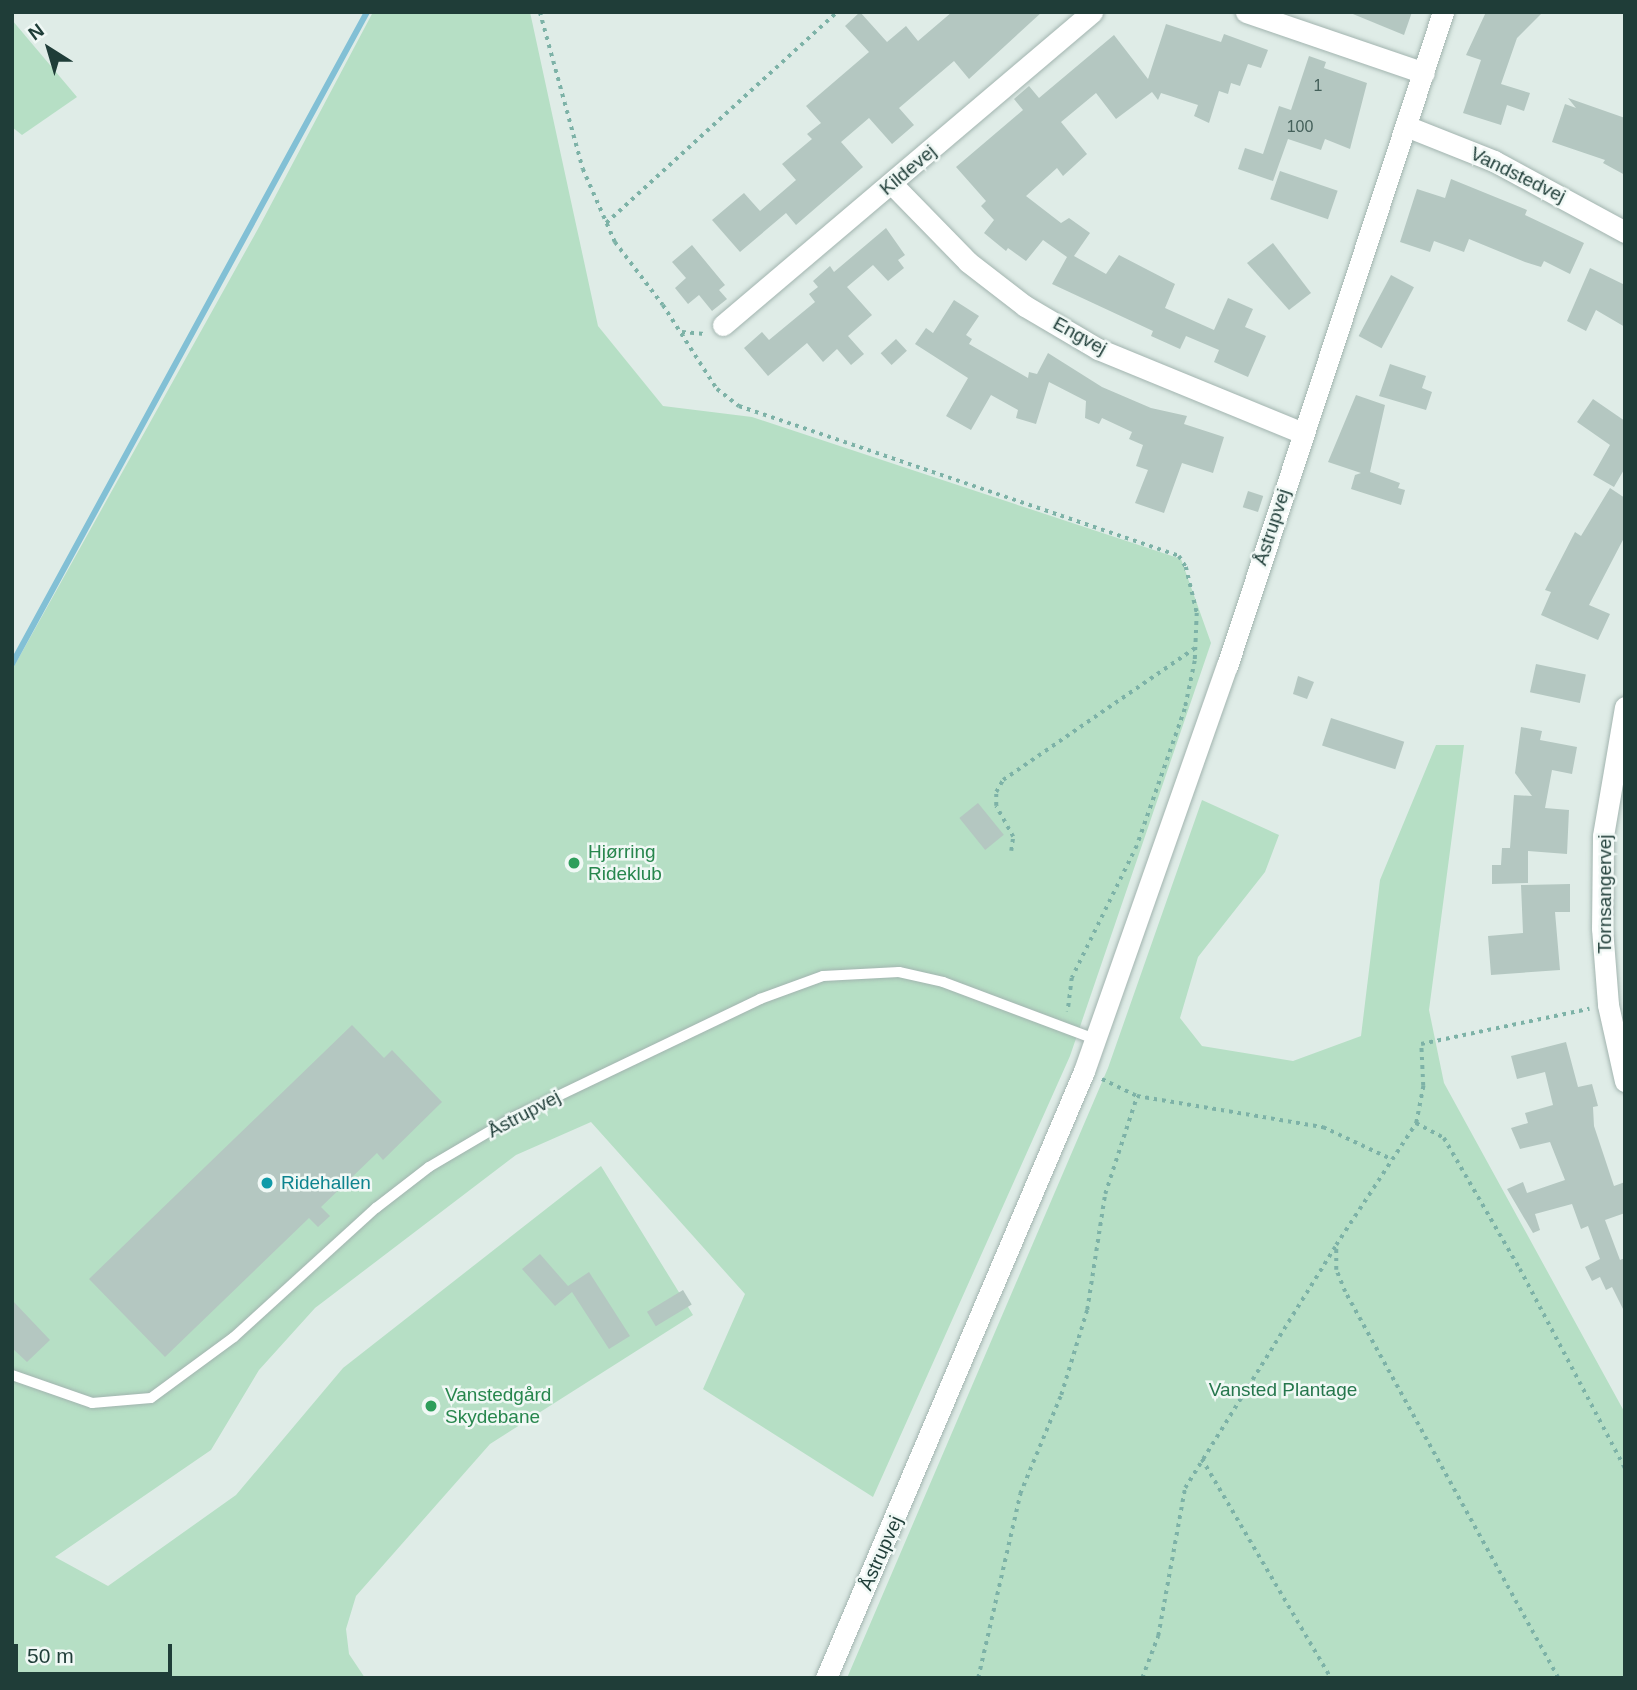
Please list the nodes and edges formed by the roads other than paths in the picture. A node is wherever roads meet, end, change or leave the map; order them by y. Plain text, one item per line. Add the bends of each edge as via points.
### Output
1 (1092, 12) edge
2 (1246, 12) edge
3 (1443, 12) edge
4 (1424, 73) junction
5 (1406, 126) junction
6 (892, 184) junction
7 (1625, 232) edge
8 (723, 324) dead end
9 (1303, 433) junction
10 (1625, 707) edge
11 (1095, 1040) junction
12 (1625, 1081) edge
13 (12, 1375) edge
14 (826, 1678) edge

1 - 6 street, Kildevej
2 - 4 street
3 - 4 street, Åstrupvej
4 - 5 street, Åstrupvej
5 - 7 street, Vandstedvej via 1494,161
5 - 9 street, Åstrupvej
6 - 8 street, Kildevej
6 - 9 street, Engvej via 968,262 1025,306 1098,349
9 - 11 street, Åstrupvej via 1227,666
10 - 12 street, Tornsangervej via 1603,836 1602,928 1608,1005
11 - 13 lane, Åstrupvej via 978,993 899,972 823,976 761,999 514,1117 429,1167 376,1208 234,1337 151,1398 92,1403
11 - 14 street, Åstrupvej

